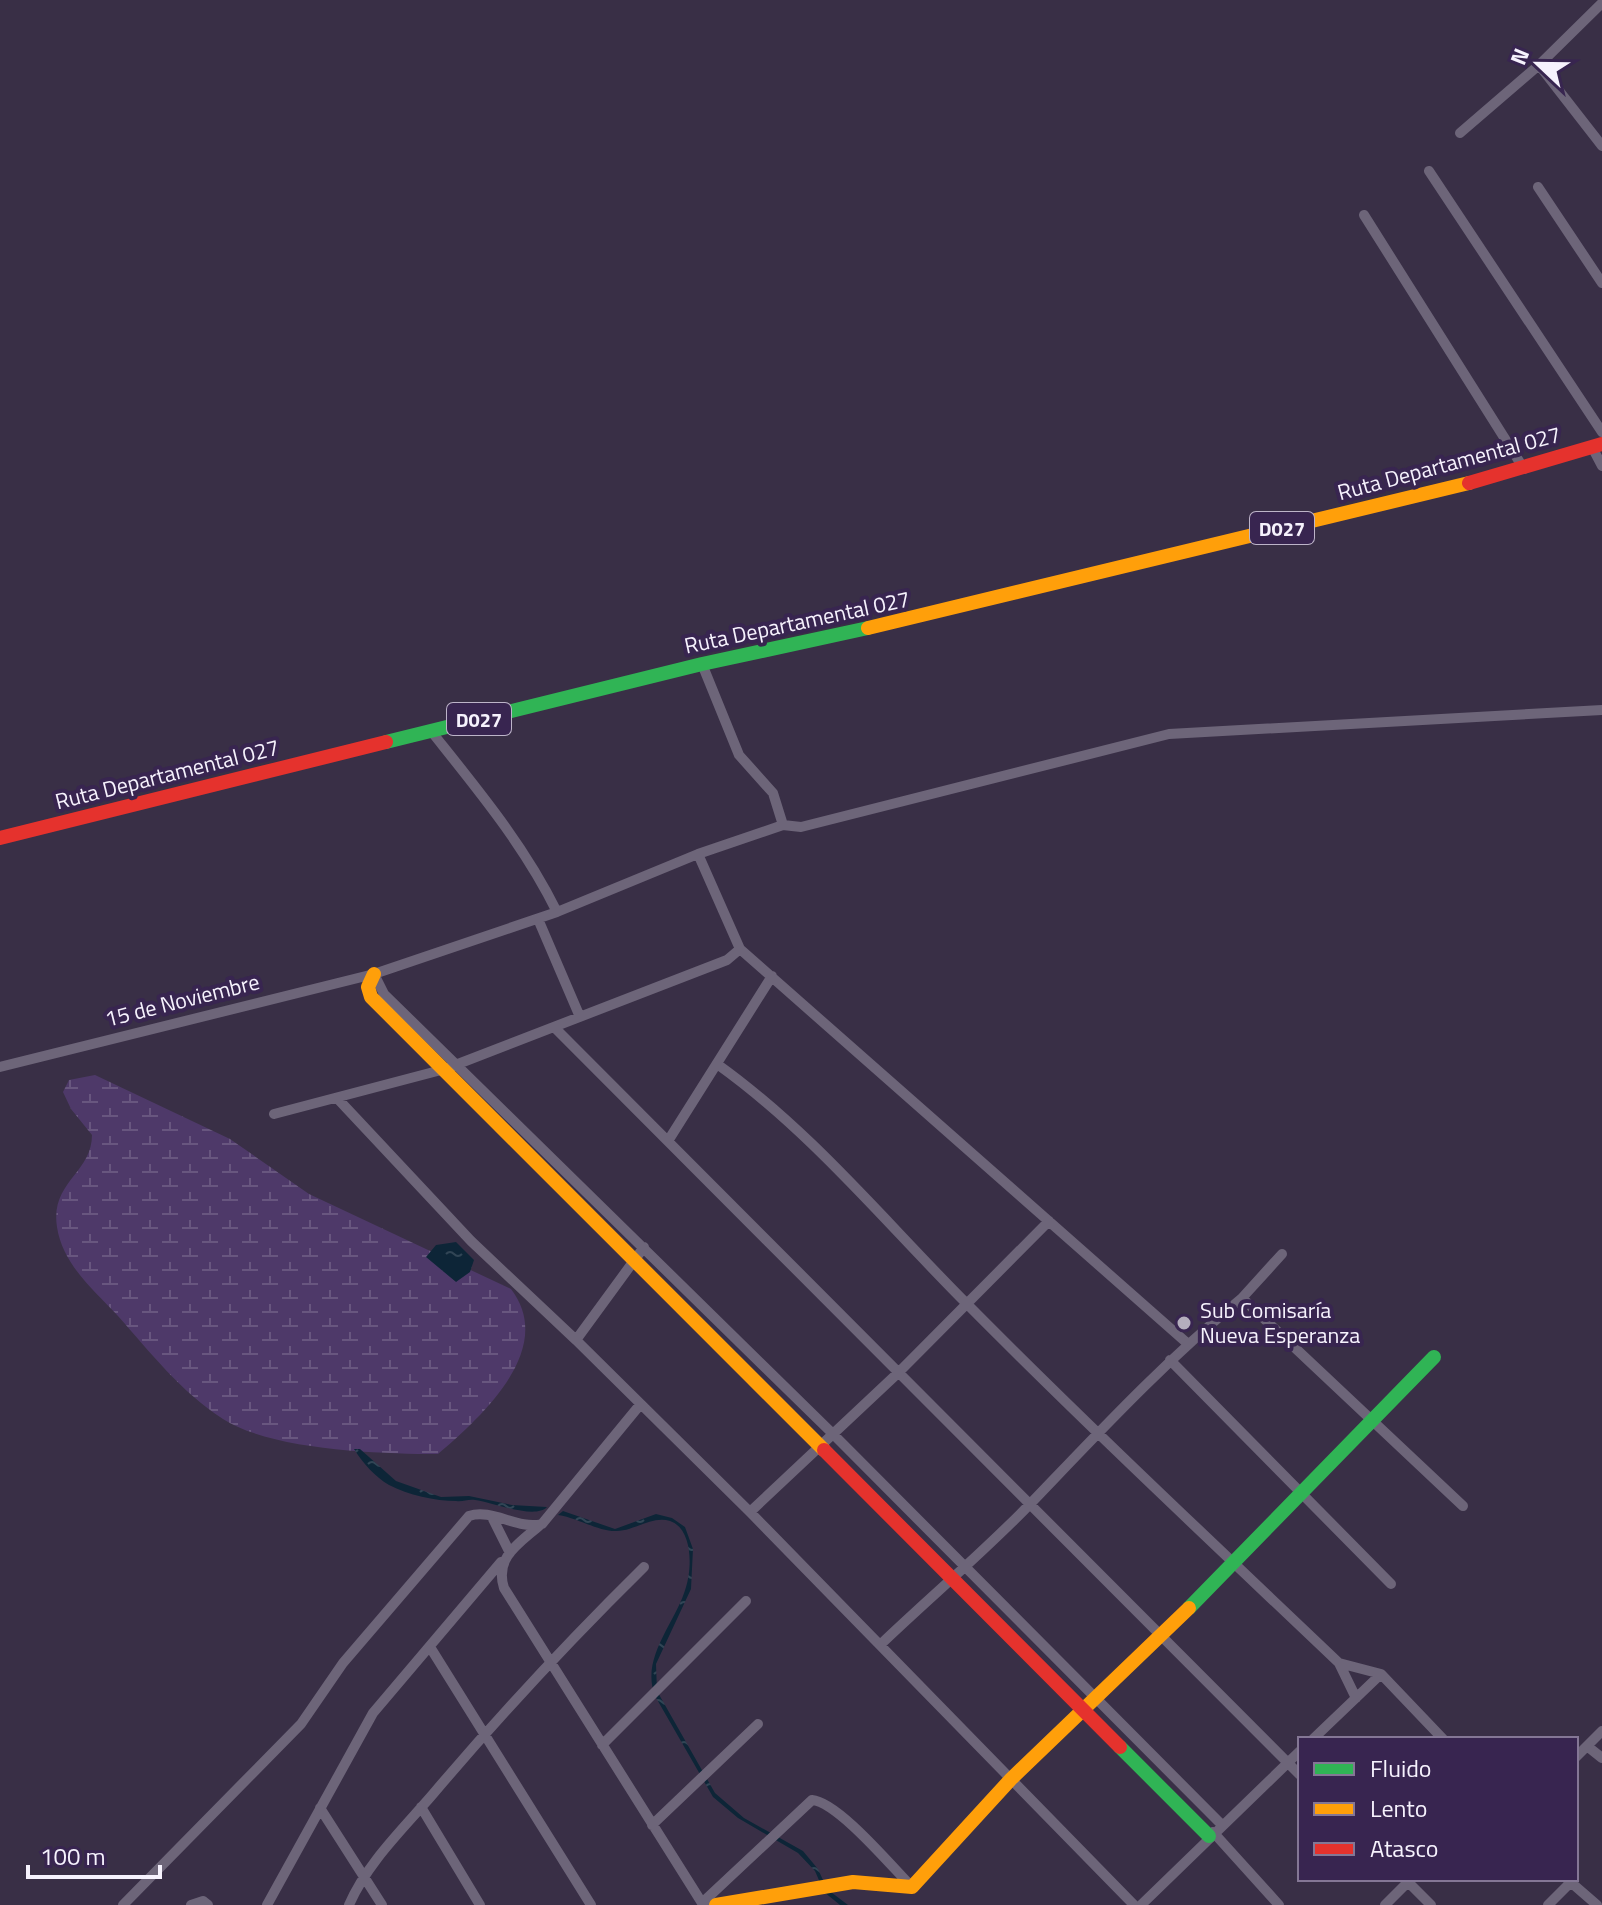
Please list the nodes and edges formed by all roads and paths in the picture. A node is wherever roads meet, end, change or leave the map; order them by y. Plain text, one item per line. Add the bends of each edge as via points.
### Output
1 (1602, 3) edge
2 (1539, 65) junction
3 (1460, 133) dead end
4 (1602, 146) edge
5 (1429, 171) dead end
6 (1538, 187) dead end
7 (1364, 215) dead end
8 (1602, 283) edge
9 (1602, 432) edge
10 (1597, 445) edge
11 (1602, 466) edge
12 (1524, 469) junction
13 (702, 664) junction
14 (1602, 710) edge
15 (431, 731) junction
16 (783, 825) junction
17 (0, 838) edge
18 (698, 854) junction
19 (557, 912) junction
20 (538, 919) junction
21 (740, 949) junction
22 (374, 974) junction
23 (772, 976) junction
24 (580, 1017) junction
25 (554, 1027) junction
26 (717, 1064) junction
27 (0, 1067) edge
28 (451, 1067) junction
29 (337, 1098) junction
30 (274, 1114) dead end
31 (668, 1141) junction
32 (1049, 1221) junction
33 (639, 1252) junction
34 (1282, 1254) dead end
35 (1242, 1298) junction
36 (967, 1304) junction
37 (576, 1340) junction
38 (1187, 1343) junction
39 (1434, 1357) dead end
40 (1170, 1360) junction
41 (899, 1372) junction
42 (639, 1406) junction
43 (1372, 1420) junction
44 (1097, 1430) junction
45 (833, 1434) junction
46 (820, 1446) junction
47 (1302, 1493) junction
48 (1030, 1504) junction
49 (1463, 1506) dead end
50 (750, 1512) junction
51 (493, 1519) junction
52 (542, 1524) junction
53 (510, 1553) junction
54 (501, 1562) junction
55 (1235, 1564) junction
56 (964, 1565) junction
57 (644, 1567) dead end
58 (951, 1577) junction
59 (1391, 1584) dead end
60 (746, 1601) dead end
61 (1162, 1633) junction
62 (880, 1645) junction
63 (430, 1647) junction
64 (549, 1660) junction
65 (1339, 1663) junction
66 (1381, 1674) junction
67 (1095, 1697) junction
68 (1356, 1698) junction
69 (1083, 1708) junction
70 (758, 1724) dead end
71 (1602, 1731) edge
72 (484, 1734) junction
73 (1315, 1737) edge
74 (1441, 1737) edge
75 (602, 1745) junction
76 (1587, 1746) junction
77 (1298, 1753) edge
78 (1578, 1755) edge
79 (1602, 1758) edge
80 (1288, 1763) junction
81 (1298, 1773) edge
82 (1011, 1779) junction
83 (421, 1807) junction
84 (320, 1808) junction
85 (652, 1825) junction
86 (1214, 1831) junction
87 (364, 1874) junction
88 (1407, 1881) edge
89 (1409, 1881) edge
90 (1568, 1881) edge
91 (912, 1887) junction
92 (709, 1904) edge
93 (123, 1905) edge
94 (191, 1905) edge
95 (208, 1905) edge
96 (267, 1905) edge
97 (349, 1905) edge
98 (382, 1905) edge
99 (480, 1905) edge
100 (591, 1905) edge
101 (1134, 1905) edge
102 (1141, 1905) edge
103 (1279, 1905) edge
104 (1385, 1905) edge
105 (1431, 1905) edge
106 (1548, 1905) edge
107 (1597, 1905) edge

1 - 2 street
2 - 3 street
2 - 4 street
5 - 9 street
6 - 8 street
7 - 12 street
10 - 11 street
10 - 12 street, Ruta Departamental 027 / D027
12 - 13 street, Ruta Departamental 027 / D027 via 961,608
13 - 15 street, Ruta Departamental 027 / D027
13 - 16 street via 739,755 773,793
14 - 16 street, 15 de Noviembre via 1169,734 801,827
15 - 17 street, Ruta Departamental 027 / D027
15 - 19 street via 520,845
16 - 18 street, 15 de Noviembre
18 - 19 street, 15 de Noviembre
18 - 21 street
19 - 20 street, 15 de Noviembre
20 - 22 street, 15 de Noviembre
20 - 24 street
21 - 23 street
21 - 24 street via 727,960
22 - 27 street, 15 de Noviembre
22 - 28 street via 368,987 371,997
23 - 26 street
23 - 32 street
24 - 25 street
25 - 28 street
25 - 31 street
26 - 31 street
26 - 36 street via 830,1159
28 - 29 street
28 - 33 street
29 - 30 street
29 - 37 street via 471,1241
31 - 41 street
32 - 36 street
32 - 38 street
33 - 37 street
33 - 45 street
33 - 46 street
34 - 35 street
35 - 38 street
35 - 43 street
36 - 41 street
36 - 44 street
37 - 42 street
38 - 40 street
39 - 43 street
40 - 44 street
40 - 47 street
41 - 45 street
41 - 48 street
42 - 50 street
42 - 52 street
43 - 47 street
43 - 49 street
44 - 48 street
44 - 55 street
45 - 46 street
45 - 56 street
46 - 50 street
46 - 58 street
47 - 55 street
47 - 59 street
48 - 56 street
48 - 61 street
50 - 62 street
51 - 52 street
51 - 53 street
51 - 93 street via 473,1514 466,1519 343,1663 301,1724
52 - 53 street
53 - 54 street
54 - 63 street
54 - 64 street via 504,1588
55 - 61 street
55 - 65 street
56 - 58 street
56 - 67 street
57 - 64 street
58 - 62 street
58 - 69 street
60 - 75 street
61 - 67 street
61 - 80 street
62 - 82 street
63 - 72 street
63 - 84 street via 373,1713
64 - 72 street
64 - 75 street
65 - 66 street
65 - 68 street
66 - 68 street
66 - 74 street
67 - 69 street
67 - 86 street
68 - 73 street
69 - 82 street
69 - 86 street
70 - 85 street
71 - 76 street
72 - 83 street
72 - 100 street
75 - 85 street
76 - 78 street
76 - 79 street
77 - 80 street
80 - 81 street
80 - 86 street
82 - 91 street
82 - 101 street
83 - 87 street
83 - 99 street
84 - 87 street
84 - 96 street
85 - 92 street
86 - 102 street
86 - 103 street
87 - 97 street
87 - 98 street
88 - 104 street
89 - 105 street
90 - 106 street
90 - 107 street
91 - 92 street via 853,1882
91 - 92 street via 830,1807 812,1800
94 - 95 street

